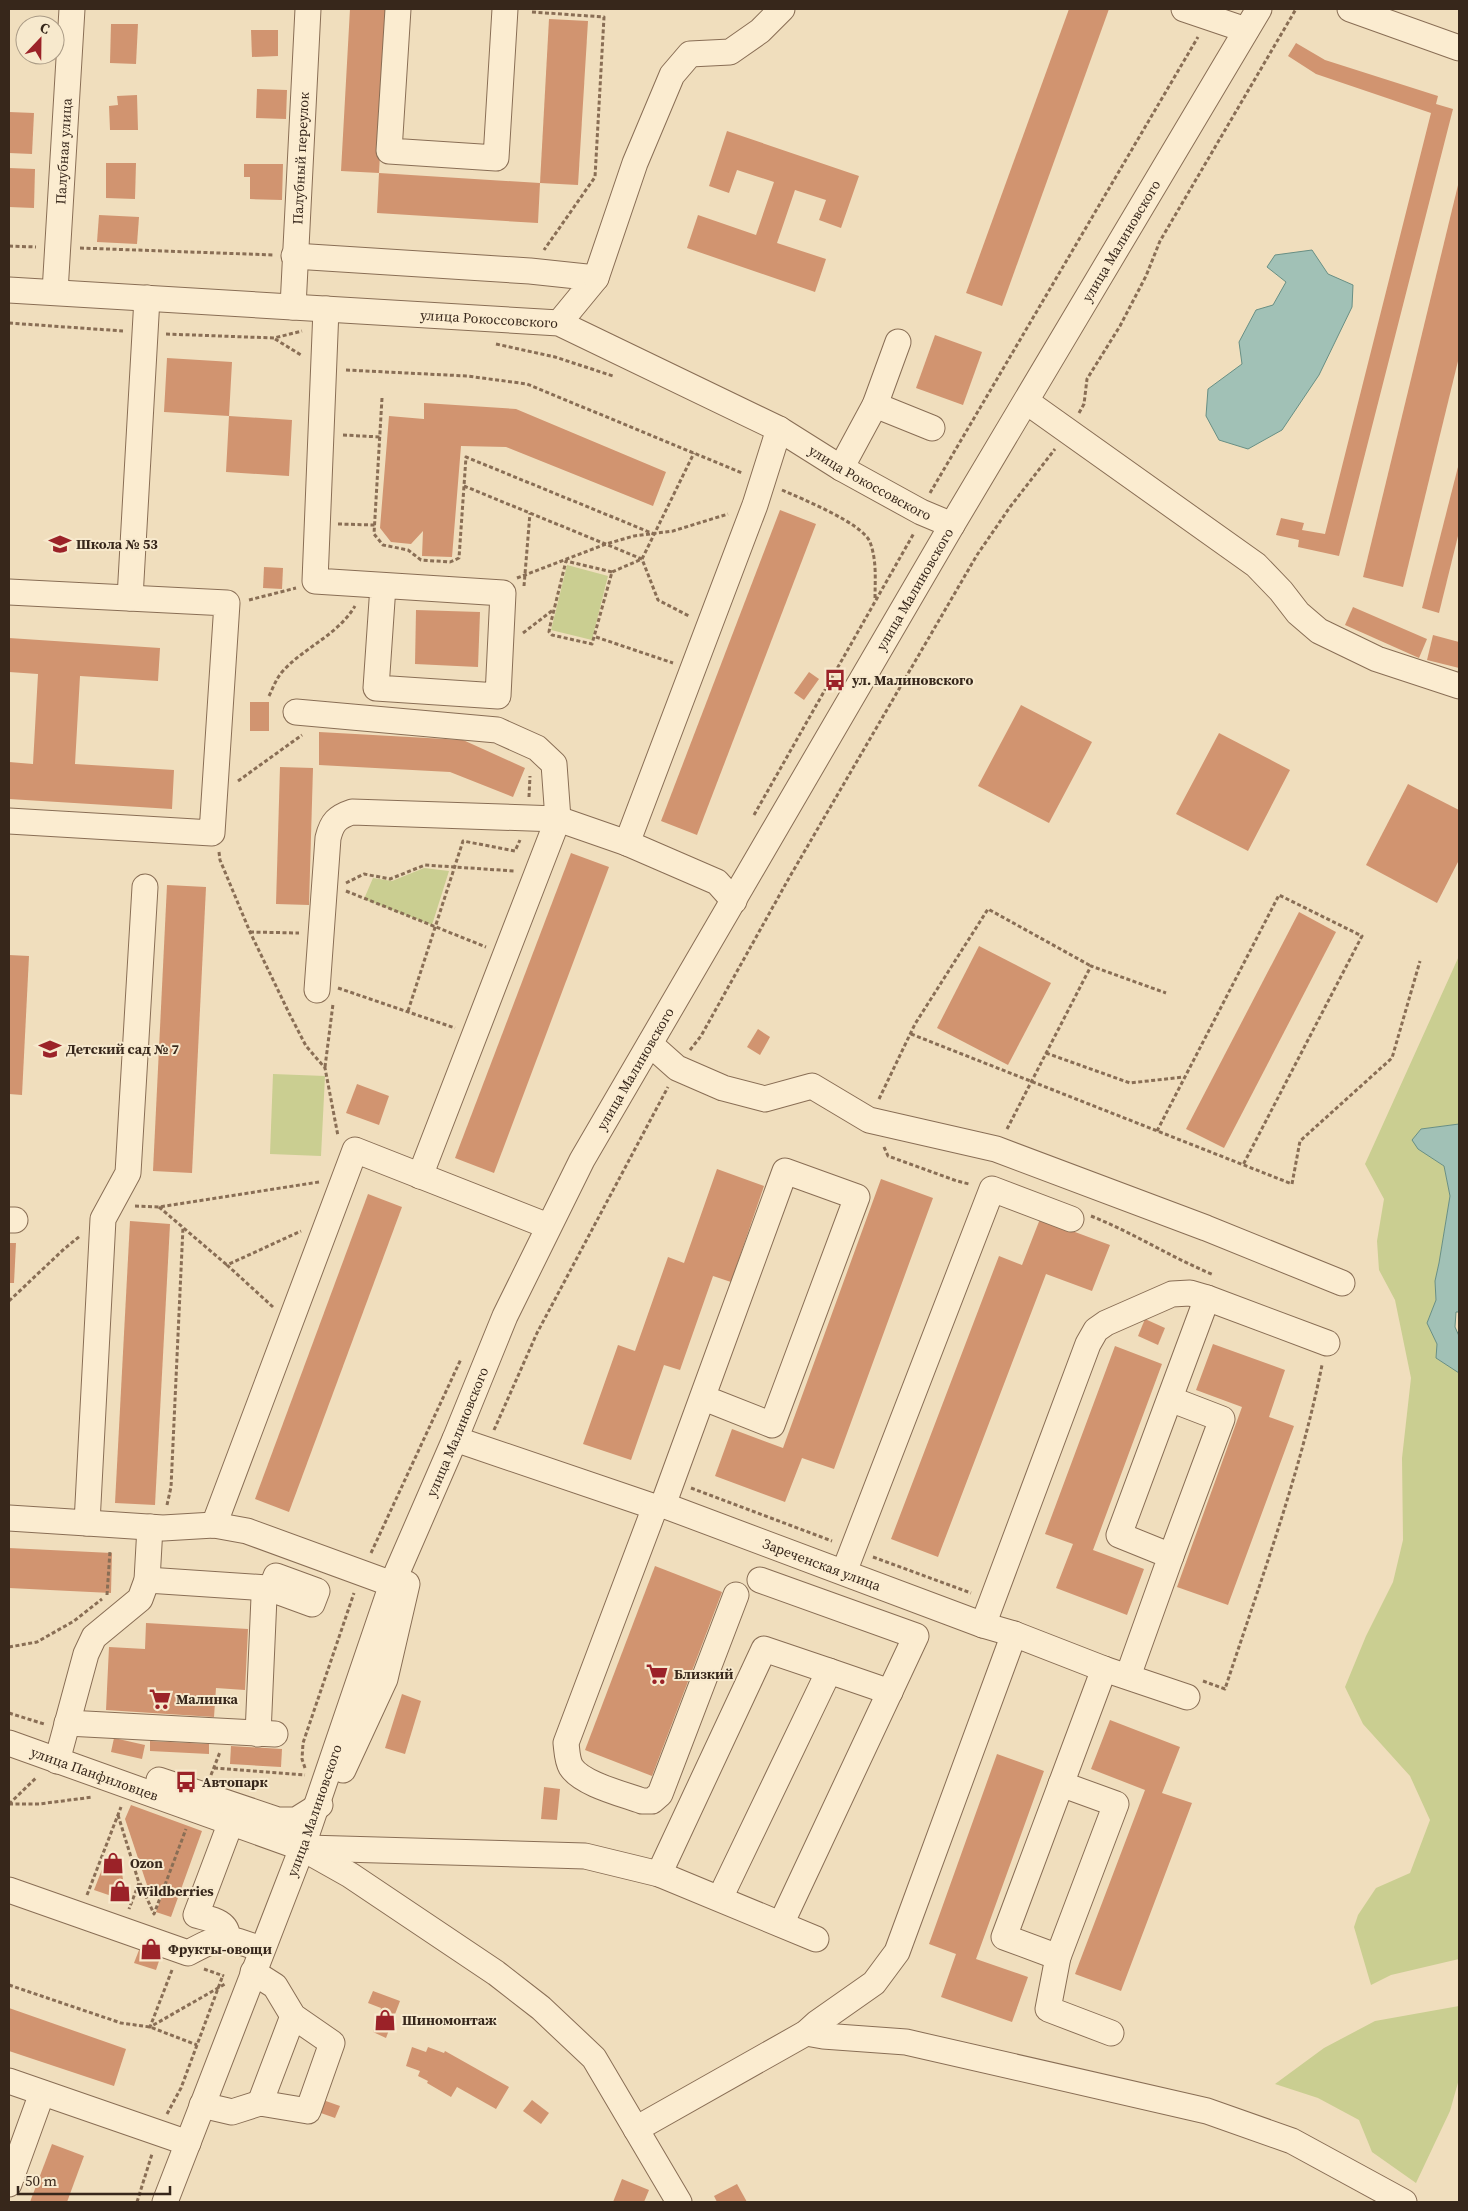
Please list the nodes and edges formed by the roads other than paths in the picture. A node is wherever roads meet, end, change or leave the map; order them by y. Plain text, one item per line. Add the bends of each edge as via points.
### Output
1 (72, 9) edge
2 (308, 9) edge
3 (398, 9) edge
4 (505, 9) edge
5 (782, 9) edge
6 (1258, 9) edge
7 (1350, 9) edge
8 (1195, 13) edge
9 (1246, 30) junction
10 (1459, 48) edge
11 (294, 256) junction
12 (596, 278) junction
13 (9, 290) edge
14 (55, 292) junction
15 (147, 298) junction
16 (293, 307) junction
17 (326, 309) junction
18 (559, 323) junction
19 (898, 342) dead end
20 (1027, 402) junction
21 (875, 405) junction
22 (932, 428) dead end
23 (779, 429) junction
24 (841, 468) junction
25 (952, 525) junction
26 (373, 585) junction
27 (9, 592) edge
28 (130, 598) junction
29 (1459, 686) edge
30 (301, 722) road end
31 (558, 819) junction
32 (9, 821) edge
33 (628, 843) junction
34 (145, 887) dead end
35 (734, 901) junction
36 (326, 989) road end
37 (650, 1044) junction
38 (420, 1176) junction
39 (1077, 1216) road end
40 (548, 1226) junction
41 (1342, 1283) dead end
42 (1207, 1298) junction
43 (1327, 1343) road end
44 (704, 1398) junction
45 (1170, 1399) junction
46 (455, 1439) junction
47 (663, 1499) junction
48 (423, 1511) junction
49 (9, 1518) edge
50 (97, 1523) junction
51 (214, 1525) junction
52 (157, 1527) junction
53 (1171, 1556) junction
54 (148, 1569) junction
55 (844, 1572) junction
56 (760, 1580) dead end
57 (392, 1584) junction
58 (736, 1595) dead end
59 (983, 1625) junction
60 (1014, 1634) junction
61 (829, 1670) junction
62 (1116, 1672) junction
63 (1193, 1688) road end
64 (890, 1692) junction
65 (67, 1723) junction
66 (16, 1746) edge
67 (58, 1758) junction
68 (1062, 1784) junction
69 (314, 1811) junction
70 (231, 1822) junction
71 (302, 1848) junction
72 (659, 1874) junction
73 (9, 1890) edge
74 (720, 1898) junction
75 (42, 1902) junction
76 (9, 1903) edge
77 (781, 1924) junction
78 (227, 1938) junction
79 (816, 1939) dead end
80 (1058, 1957) junction
81 (257, 1960) junction
82 (293, 2016) junction
83 (806, 2033) junction
84 (1111, 2033) dead end
85 (9, 2081) edge
86 (42, 2092) junction
87 (260, 2103) junction
88 (202, 2105) junction
89 (636, 2129) junction
90 (19, 2130) edge
91 (188, 2144) junction
92 (9, 2184) edge
93 (664, 2192) edge
94 (165, 2202) edge
95 (679, 2202) edge
96 (1404, 2202) edge

1 - 14 street, Палубная улица
2 - 11 street, Палубный переулок
3 - 4 street via 389,151 496,158
5 - 12 street via 760,31 730,52 690,54 672,75 635,164
6 - 9 street, улица Малиновского
7 - 10 street
8 - 9 street
9 - 20 street, улица Малиновского
11 - 12 street
11 - 16 street, Палубный переулок
12 - 18 street
13 - 14 street, улица Рокоссовского
14 - 15 street, улица Рокоссовского
15 - 16 street, улица Рокоссовского
15 - 28 street
16 - 17 street, улица Рокоссовского
17 - 18 street, улица Рокоссовского
17 - 26 street via 315,580
18 - 23 street, улица Рокоссовского
19 - 21 street
20 - 25 street, улица Малиновского
20 - 29 street via 1256,565 1298,613 1319,631 1377,658
21 - 22 street
21 - 24 street
23 - 24 street, улица Рокоссовского
23 - 33 street via 755,505
24 - 25 street, улица Рокоссовского
25 - 35 street, улица Малиновского
26 - 26 street via 503,593 498,696 376,688
27 - 28 street
28 - 32 street via 227,604 212,834
30 - 31 street via 497,730 536,748 554,764
31 - 33 street
31 - 36 street via 352,812 339,817 331,825 328,838 323,909
31 - 38 street
33 - 35 street via 717,882
34 - 50 street via 128,1173 103,1219
35 - 37 street, улица Малиновского
37 - 40 street, улица Малиновского via 582,1160
37 - 41 street via 677,1068 723,1088 765,1099 812,1086 869,1120 996,1150 1206,1228
38 - 40 street
38 - 51 street via 355,1150
39 - 55 street via 992,1189
40 - 46 street, улица Малиновского via 505,1316
42 - 43 street
42 - 45 street
42 - 59 street via 1190,1293 1172,1294 1096,1330
44 - 44 street via 785,1171 857,1197 772,1425
44 - 47 street
45 - 53 street via 1119,1535
45 - 53 street via 1222,1419
46 - 47 street, Зареченская улица
46 - 48 street, улица Малиновского
47 - 55 street, Зареченская улица
47 - 58 street via 566,1743 571,1766 579,1776 642,1801 652,1801 660,1794
48 - 57 street, улица Малиновского
48 - 69 street via 385,1679 330,1796
49 - 50 street
50 - 52 street
50 - 54 street via 127,1533 140,1542
51 - 52 street
51 - 57 street via 256,1534
52 - 54 street
53 - 62 street
54 - 65 street via 140,1599 94,1637 86,1654
54 - 65 street via 269,1588 264,1597 266,1734
55 - 59 street, Зареченская улица
56 - 64 street via 916,1636
57 - 69 street, улица Малиновского
59 - 60 street, Зареченская улица
60 - 62 street, Зареченская улица
60 - 83 street via 897,1952 874,1983
61 - 64 street
61 - 72 street via 764,1649
61 - 74 street
62 - 63 street, Зареченская улица
62 - 68 street
64 - 77 street
65 - 67 street
66 - 67 street, улица Панфиловцев
67 - 69 street via 172,1783 278,1820 296,1820
67 - 70 street, улица Панфиловцев via 185,1812
68 - 80 street via 1004,1936
68 - 80 street via 1116,1804
69 - 71 street, улица Малиновского
70 - 71 street
70 - 78 street via 196,1915 224,1925 228,1930
71 - 72 street via 585,1856
71 - 81 street, улица Малиновского
71 - 89 street via 358,1880 496,1973 540,2008 594,2058
72 - 74 street
73 - 75 street
74 - 77 street
75 - 76 street via 17,1906
75 - 78 street via 188,1953
77 - 79 street
78 - 81 street
80 - 84 street via 1048,2009
81 - 82 street
81 - 88 street, улица Малиновского
82 - 87 street
82 - 87 street via 332,2043 308,2112
83 - 89 street
83 - 96 street via 906,2042 1207,2111 1292,2141
85 - 86 street
86 - 90 street
86 - 91 street
87 - 88 street via 232,2112
88 - 91 street, улица Малиновского
89 - 93 street
90 - 92 street
91 - 94 street, улица Малиновского
93 - 95 street

